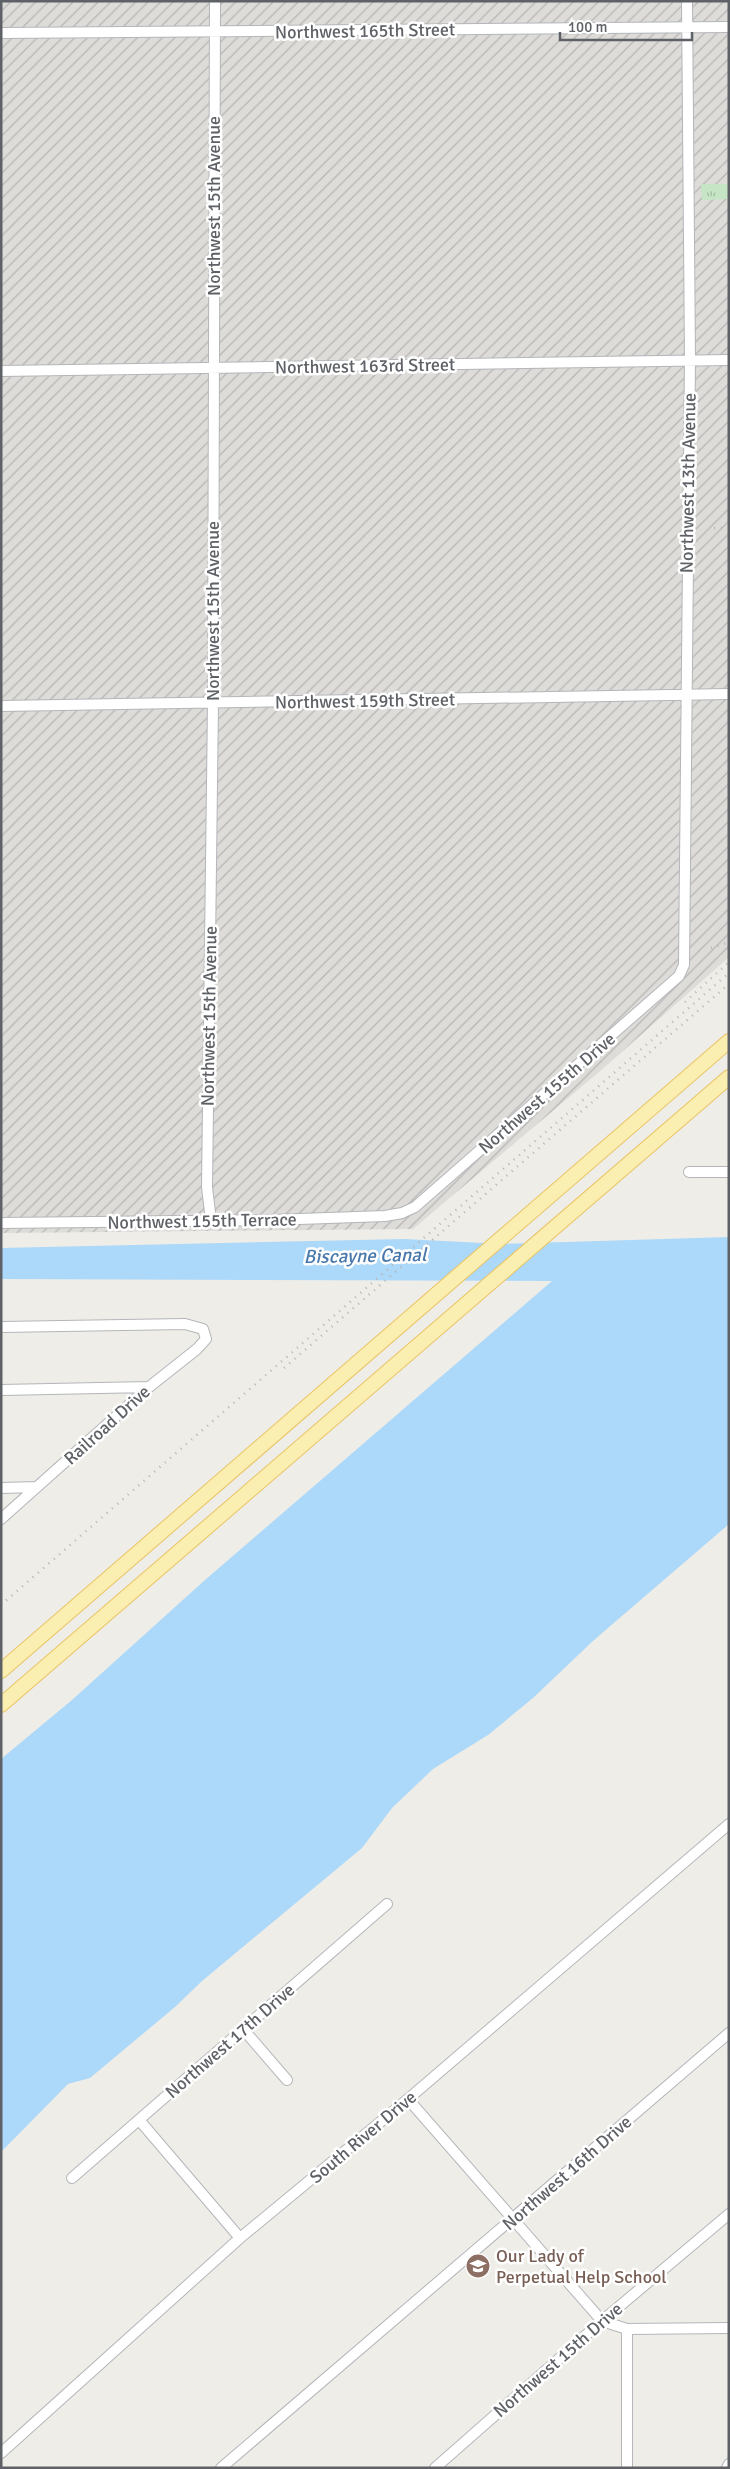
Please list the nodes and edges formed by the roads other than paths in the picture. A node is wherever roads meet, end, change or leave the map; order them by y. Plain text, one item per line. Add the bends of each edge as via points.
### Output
1 (214, 1) edge
2 (687, 1) edge
3 (729, 27) edge
4 (687, 28) junction
5 (214, 32) junction
6 (1, 33) edge
7 (690, 360) junction
8 (729, 360) edge
9 (214, 369) junction
10 (1, 371) edge
11 (686, 694) junction
12 (729, 694) edge
13 (213, 703) junction
14 (1, 706) edge
15 (684, 965) joint
16 (729, 1041) edge
17 (729, 1077) edge
18 (690, 1172) dead end
19 (729, 1172) edge
20 (402, 1213) joint
21 (210, 1221) junction
22 (1, 1222) edge
23 (1, 1327) edge
24 (149, 1387) junction
25 (1, 1390) edge
26 (37, 1487) junction
27 (1, 1488) edge
28 (1, 1519) edge
29 (1, 1671) edge
30 (1, 1705) edge
31 (729, 1824) edge
32 (387, 1904) dead end
33 (243, 2029) junction
34 (729, 2033) edge
35 (287, 2080) dead end
36 (408, 2099) junction
37 (140, 2121) junction
38 (72, 2178) dead end
39 (729, 2214) edge
40 (512, 2220) junction
41 (240, 2238) junction
42 (602, 2321) junction
43 (729, 2328) edge
44 (627, 2329) junction
45 (1, 2454) edge
46 (444, 2464) edge
47 (729, 2464) edge
48 (221, 2468) edge
49 (435, 2468) edge
50 (627, 2468) edge
51 (727, 2468) edge

1 - 5 street, Northwest 15th Avenue
2 - 4 street, Northwest 13th Avenue
3 - 4 street, Northwest 165th Street
4 - 5 street, Northwest 165th Street
4 - 7 street, Northwest 13th Avenue
5 - 6 street, Northwest 165th Street
5 - 9 street, Northwest 15th Avenue
7 - 8 street, Northwest 163rd Street
7 - 9 street, Northwest 163rd Street
7 - 11 street, Northwest 13th Avenue
9 - 10 street, Northwest 163rd Street
9 - 13 street, Northwest 15th Avenue
11 - 12 street, Northwest 159th Street
11 - 13 street, Northwest 159th Street
11 - 15 street, Northwest 13th Avenue
13 - 14 street, Northwest 159th Street
13 - 21 street, Northwest 15th Avenue via 207,1187
15 - 20 street, Northwest 155th Drive via 667,989 414,1207
16 - 29 main road
17 - 30 main road
18 - 19 street
20 - 21 street, Northwest 155th Terrace
21 - 22 street, Northwest 155th Terrace
23 - 24 street, Railroad Drive via 185,1324 203,1329 206,1339 197,1349
24 - 25 street
24 - 26 street, Railroad Drive
26 - 27 street
26 - 28 street, Railroad Drive
31 - 36 street, South River Drive
32 - 33 street, Northwest 17th Drive
33 - 35 street
33 - 37 street, Northwest 17th Drive
34 - 40 street, Northwest 16th Drive
36 - 40 street
36 - 41 street, South River Drive
37 - 38 street, Northwest 17th Drive
37 - 41 street
39 - 42 street, Northwest 15th Drive
40 - 42 street
40 - 48 street, Northwest 16th Drive
41 - 45 street, South River Drive
42 - 44 street
42 - 46 street, Northwest 15th Drive
43 - 44 street
44 - 50 street
46 - 49 street, Northwest 15th Drive
47 - 51 street

